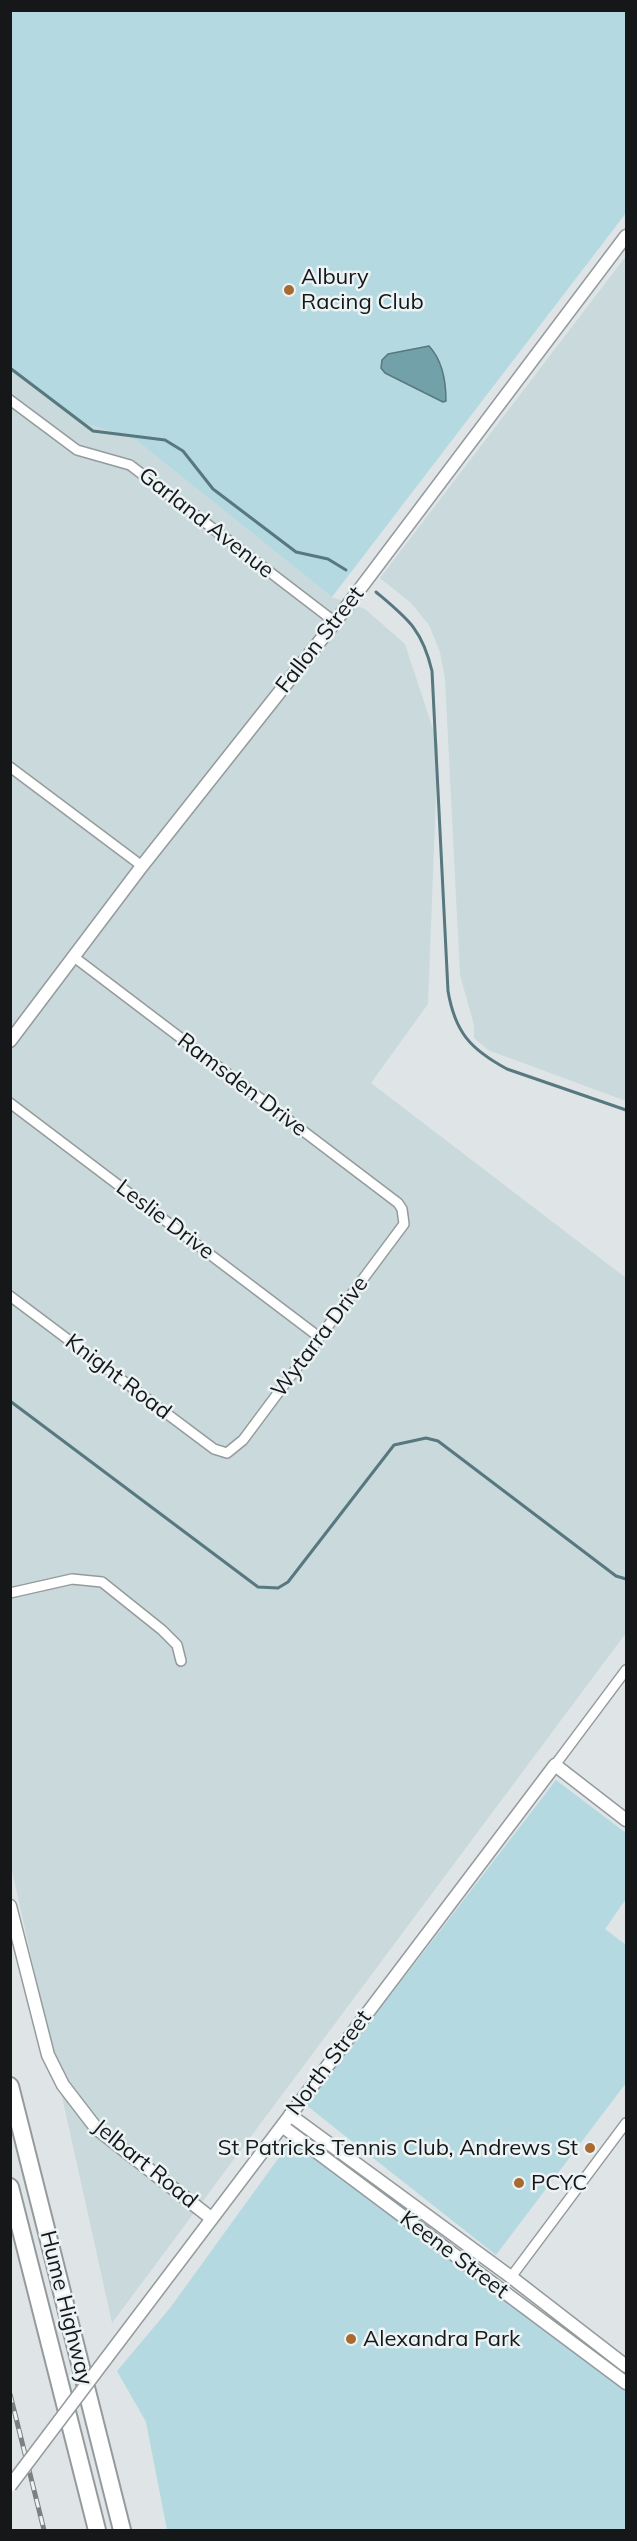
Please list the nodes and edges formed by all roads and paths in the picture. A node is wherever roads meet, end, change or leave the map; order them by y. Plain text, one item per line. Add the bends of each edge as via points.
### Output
1 (627, 236) edge
2 (10, 400) edge
3 (335, 622) junction
4 (10, 767) edge
5 (142, 866) junction
6 (74, 957) junction
7 (10, 1041) edge
8 (10, 1103) edge
9 (404, 1217) joint
10 (10, 1296) edge
11 (319, 1337) junction
12 (227, 1453) joint
13 (10, 1593) edge
14 (181, 1661) dead end
15 (627, 1670) edge
16 (555, 1765) junction
17 (627, 1820) edge
18 (10, 1906) edge
19 (10, 2086) edge
20 (290, 2115) junction
21 (627, 2123) edge
22 (282, 2126) junction
23 (10, 2187) edge
24 (211, 2218) junction
25 (511, 2277) junction
26 (502, 2290) junction
27 (627, 2366) edge
28 (627, 2383) edge
29 (10, 2486) edge
30 (97, 2530) edge
31 (122, 2530) edge

1 - 3 street, Fallon Street
2 - 3 street, Garland Avenue via 77,450 130,465
3 - 5 street, Fallon Street
4 - 5 street
5 - 6 street, Fallon Street
6 - 7 street, Fallon Street
6 - 9 street, Ramsden Drive via 398,1203
8 - 11 street, Leslie Drive
9 - 11 street, Wytarra Drive via 401,1230
10 - 12 street, Knight Road via 214,1449
11 - 12 street, Wytarra Drive via 243,1440
13 - 14 street via 72,1579 102,1582 169,1637 177,1645
15 - 16 street, North Street
16 - 17 street
16 - 20 street, North Street
18 - 24 street, Jelbart Road via 48,2055 63,2085 96,2128
19 - 31 highway, Hume Highway
20 - 22 street, North Street
20 - 25 street, Keene Street
21 - 25 street
22 - 24 street, North Street
22 - 26 street, Keene Street
23 - 30 highway, Hume Highway
24 - 29 street, North Street, bridge
25 - 26 street
25 - 27 street, Keene Street
26 - 28 street, Keene Street

